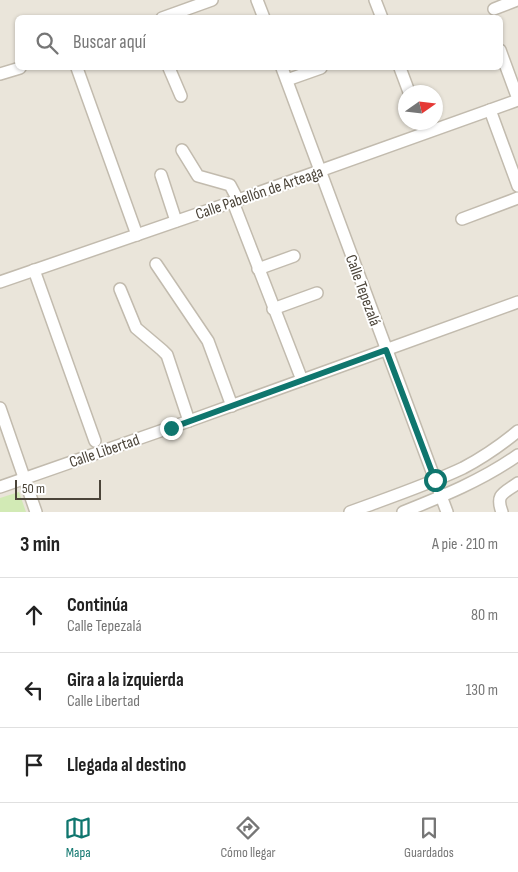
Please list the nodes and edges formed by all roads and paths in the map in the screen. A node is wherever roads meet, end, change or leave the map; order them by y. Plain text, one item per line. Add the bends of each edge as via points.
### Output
1 (212, 0) edge
2 (257, 0) edge
3 (375, 0) edge
4 (517, 0) edge
5 (494, 9) dead end
6 (170, 15) edge
7 (263, 15) edge
8 (381, 15) edge
9 (503, 58) edge
10 (15, 70) edge
11 (78, 70) edge
12 (170, 70) edge
13 (283, 70) edge
14 (316, 70) edge
15 (401, 70) edge
16 (0, 74) edge
17 (287, 80) junction
18 (406, 85) edge
19 (181, 96) dead end
20 (518, 100) edge
21 (490, 110) junction
22 (443, 122) edge
23 (417, 130) edge
24 (182, 150) dead end
25 (320, 171) junction
26 (161, 175) dead end
27 (518, 186) edge
28 (518, 198) edge
29 (235, 201) junction
30 (462, 219) dead end
31 (176, 221) junction
32 (137, 234) junction
33 (294, 256) dead end
34 (156, 264) dead end
35 (258, 269) junction
36 (34, 270) junction
37 (0, 282) edge
38 (120, 289) dead end
39 (318, 293) dead end
40 (518, 302) edge
41 (274, 309) junction
42 (386, 350) junction
43 (302, 380) junction
44 (232, 406) junction
45 (0, 408) edge
46 (189, 422) junction
47 (518, 431) edge
48 (95, 441) dead end
49 (518, 455) edge
50 (25, 478) junction
51 (435, 480) junction
52 (518, 483) edge
53 (0, 487) edge
54 (441, 497) junction
55 (36, 512) edge
56 (350, 512) edge
57 (403, 512) edge
58 (447, 512) edge
59 (502, 512) edge

1 - 6 street
2 - 7 street
3 - 8 street
4 - 5 street
9 - 20 street
10 - 16 street
11 - 32 street
12 - 19 street
13 - 17 street, Calle Tepezalá
14 - 17 street
15 - 18 street
17 - 25 street, Calle Tepezalá
20 - 21 street, Calle Pabellón de Arteaga
21 - 22 street, Calle Pabellón de Arteaga
21 - 27 street
23 - 25 street, Calle Pabellón de Arteaga
24 - 29 street via 198,176 230,185
25 - 29 street, Calle Pabellón de Arteaga
25 - 42 street, Calle Tepezalá
26 - 31 street
28 - 30 street
29 - 31 street, Calle Pabellón de Arteaga
29 - 35 street
31 - 32 street, Calle Pabellón de Arteaga
32 - 36 street, Calle Pabellón de Arteaga
33 - 35 street
34 - 44 street via 208,341
35 - 41 street
36 - 37 street, Calle Pabellón de Arteaga
36 - 48 street, Calle Libertad
38 - 46 street via 136,328 166,355
39 - 41 street
40 - 42 street, Calle Libertad
41 - 43 street
42 - 43 street, Calle Libertad
42 - 51 street, Calle Tepezalá
43 - 44 street, Calle Libertad
44 - 46 street, Calle Libertad
45 - 50 street
46 - 50 street, Calle Libertad
47 - 51 street via 465,467
49 - 54 street
50 - 53 street, Calle Libertad
50 - 55 street
51 - 54 street, Calle Tepezalá
51 - 56 street
52 - 59 street via 499,498
54 - 57 street
54 - 58 street, Calle Tepezalá

